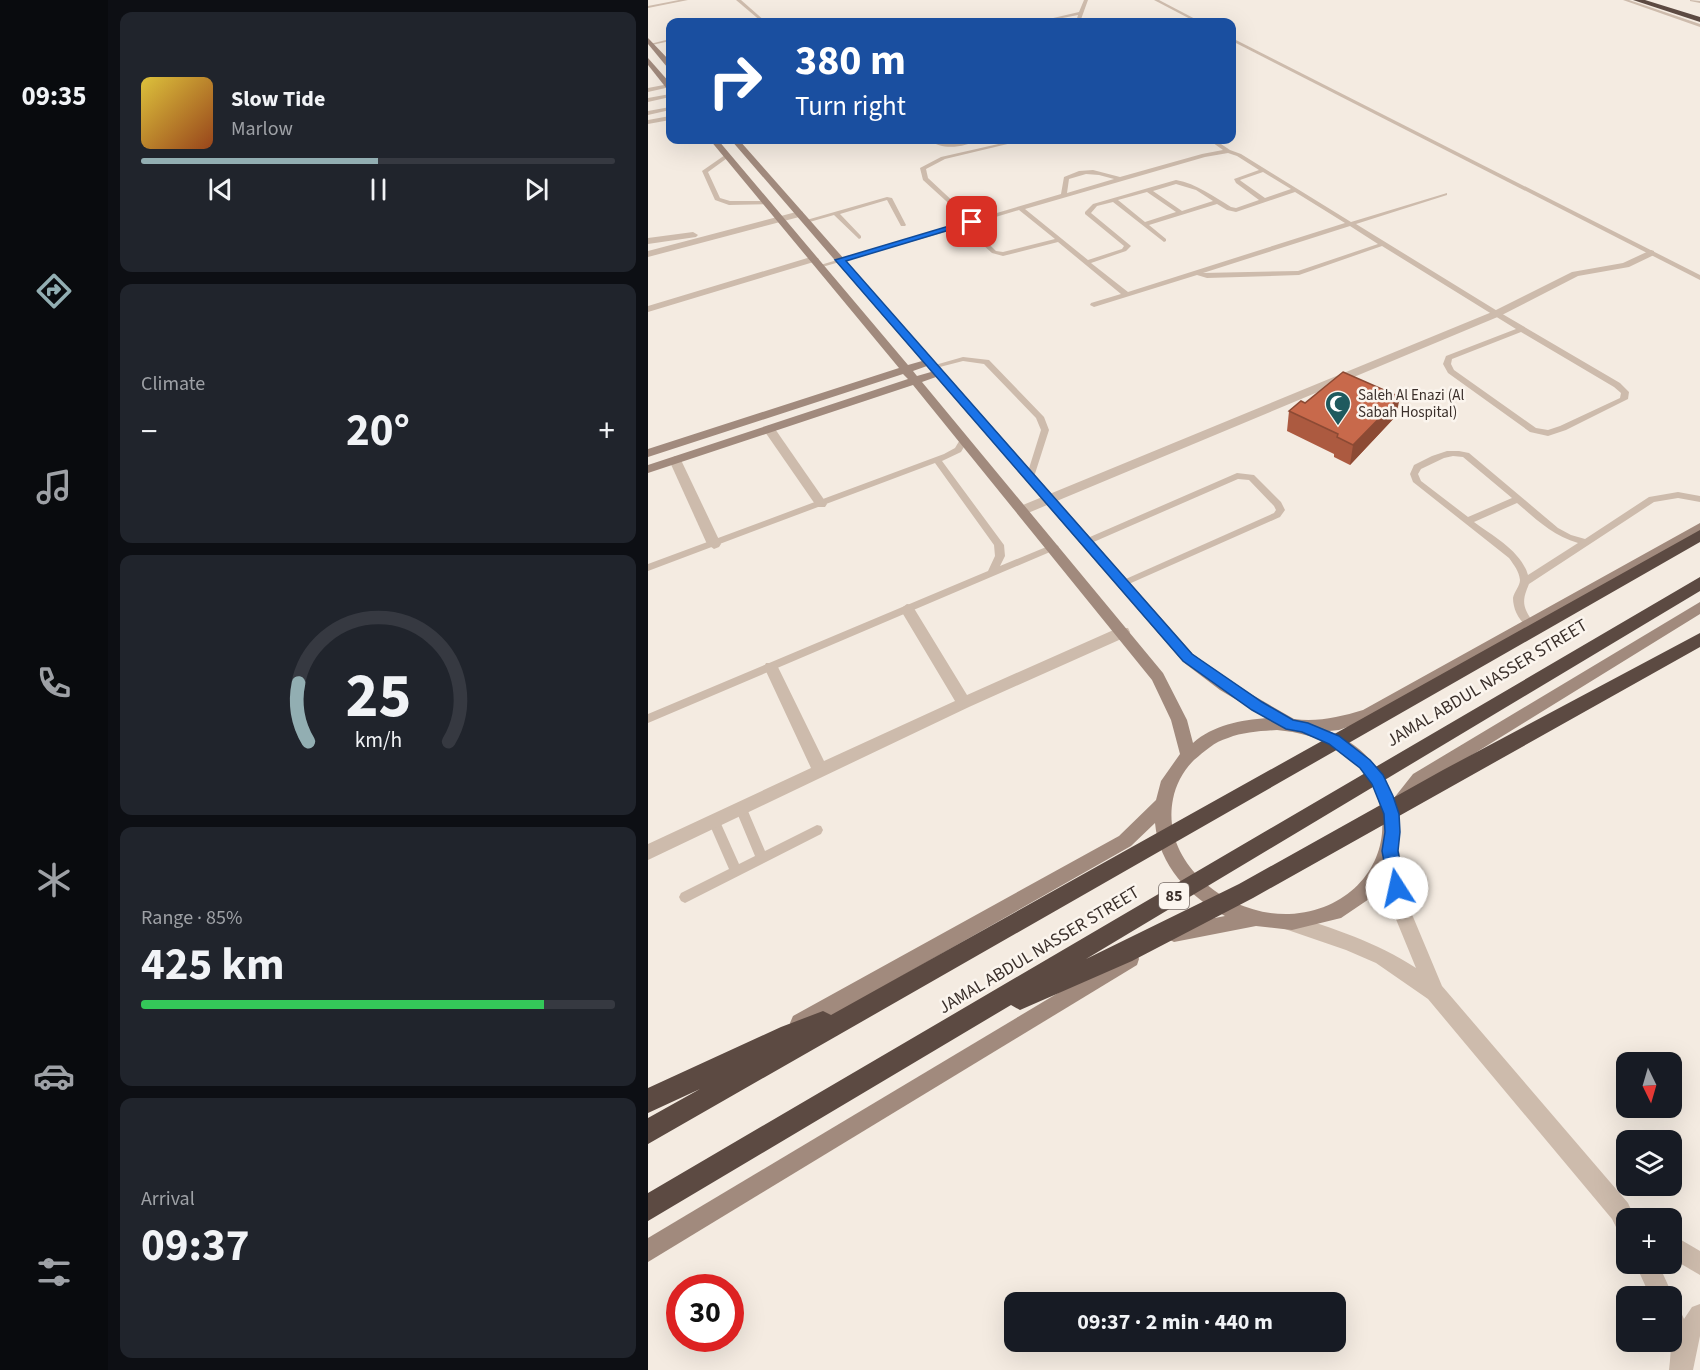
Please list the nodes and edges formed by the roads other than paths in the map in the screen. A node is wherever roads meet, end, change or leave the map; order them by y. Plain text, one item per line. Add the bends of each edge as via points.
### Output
1 (686, 0) edge
2 (738, 0) edge
3 (1086, 0) edge
4 (1156, 0) edge
5 (1625, 0) edge
6 (1637, 0) edge
7 (1665, 0) edge
8 (1692, 0) edge
9 (1700, 2) edge
10 (648, 7) edge
11 (1700, 11) edge
12 (1081, 13) junction
13 (758, 18) edge
14 (1057, 18) edge
15 (1079, 18) edge
16 (1191, 18) edge
17 (1700, 20) edge
18 (1700, 26) edge
19 (666, 40) edge
20 (1236, 41) edge
21 (650, 42) edge
22 (648, 60) edge
23 (666, 60) edge
24 (666, 71) edge
25 (658, 72) junction
26 (648, 74) edge
27 (666, 81) edge
28 (666, 87) edge
29 (648, 90) edge
30 (666, 97) edge
31 (648, 100) edge
32 (666, 110) edge
33 (648, 114) edge
34 (666, 119) edge
35 (648, 122) edge
36 (718, 144) edge
37 (738, 144) edge
38 (1003, 144) edge
39 (1218, 144) edge
40 (1228, 151) junction
41 (728, 156) junction
42 (1264, 170) junction
43 (1119, 179) junction
44 (1148, 190) junction
45 (1295, 190) junction
46 (1445, 194) dead end
47 (1064, 195) junction
48 (1114, 200) junction
49 (1265, 201) junction
50 (767, 202) junction
51 (1218, 202) junction
52 (1020, 208) junction
53 (836, 213) junction
54 (1181, 213) junction
55 (803, 218) junction
56 (781, 219) junction
57 (972, 222) junction
58 (964, 224) junction
59 (1144, 224) junction
60 (903, 225) dead end
61 (1352, 225) junction
62 (735, 231) junction
63 (859, 237) dead end
64 (1060, 240) junction
65 (1164, 240) dead end
66 (648, 241) edge
67 (1383, 244) junction
68 (1651, 253) junction
69 (648, 254) edge
70 (840, 260) junction
71 (1087, 262) junction
72 (817, 263) junction
73 (1198, 273) junction
74 (1700, 278) edge
75 (1127, 295) junction
76 (1094, 306) dead end
77 (648, 309) edge
78 (1496, 314) junction
79 (897, 326) junction
80 (1521, 329) junction
81 (876, 334) junction
82 (933, 367) junction
83 (906, 369) junction
84 (915, 381) junction
85 (769, 429) junction
86 (964, 440) junction
87 (648, 453) edge
88 (675, 460) junction
89 (937, 460) junction
90 (1019, 466) junction
91 (648, 470) edge
92 (996, 477) junction
93 (1030, 478) junction
94 (1048, 499) junction
95 (1518, 499) junction
96 (1700, 500) edge
97 (821, 504) junction
98 (1023, 510) junction
99 (1467, 521) junction
100 (1700, 527) edge
101 (1700, 534) edge
102 (1086, 542) junction
103 (1585, 542) junction
104 (714, 543) junction
105 (1054, 547) junction
106 (648, 568) edge
107 (992, 573) junction
108 (1525, 582) junction
109 (1700, 583) edge
110 (1122, 584) junction
111 (1700, 607) edge
112 (907, 609) junction
113 (1529, 623) junction
114 (1123, 632) junction
115 (1700, 639) edge
116 (771, 667) junction
117 (964, 703) junction
118 (648, 719) edge
119 (1297, 726) junction
120 (1188, 755) junction
121 (821, 771) junction
122 (1163, 804) junction
123 (741, 808) junction
124 (714, 821) junction
125 (817, 830) dead end
126 (1393, 832) junction
127 (1390, 851) junction
128 (648, 852) edge
129 (762, 858) junction
130 (736, 871) junction
131 (685, 897) dead end
132 (1253, 919) junction
133 (1288, 922) junction
134 (1435, 992) junction
135 (865, 1009) junction
136 (915, 1050) junction
137 (648, 1101) edge
138 (648, 1108) edge
139 (648, 1132) edge
140 (648, 1208) edge
141 (1618, 1208) edge
142 (648, 1251) edge
143 (1682, 1252) edge
144 (1700, 1264) edge
145 (1700, 1315) edge
146 (1682, 1341) edge
147 (1684, 1345) junction
148 (1681, 1370) edge

1 - 10 lane
2 - 13 lane
3 - 12 lane
4 - 16 lane
5 - 18 lane
6 - 17 highway
7 - 11 highway
8 - 9 lane
12 - 14 lane
12 - 15 lane
19 - 21 lane
20 - 68 lane
21 - 23 street
22 - 25 street
24 - 25 street
25 - 26 street
25 - 27 street
28 - 29 lane
30 - 31 lane
32 - 33 lane
34 - 35 lane
36 - 41 street
37 - 55 street
38 - 57 lane via 944,158 923,168 925,179
39 - 40 lane
40 - 42 lane
40 - 43 lane
41 - 50 street
41 - 50 lane via 705,171 717,199 729,203
42 - 45 lane
42 - 49 lane via 1237,179
43 - 47 lane
43 - 47 lane via 1102,173 1076,174 1066,178
44 - 48 lane
44 - 51 lane via 1182,182
44 - 54 lane
45 - 49 lane
45 - 61 lane
46 - 61 lane
47 - 52 lane
48 - 59 lane
48 - 71 lane via 1095,205 1088,213 1128,246
49 - 51 lane via 1236,210
50 - 56 street
51 - 54 lane
52 - 57 lane
52 - 64 lane
53 - 55 lane
53 - 60 lane via 889,198
53 - 63 lane
54 - 59 lane
55 - 56 street
55 - 70 street
56 - 62 street
56 - 72 street
57 - 58 lane
58 - 64 lane via 994,252 1003,254
58 - 70 lane
59 - 65 lane
61 - 67 lane
61 - 73 lane
62 - 66 street
62 - 69 street
64 - 71 lane
67 - 73 lane via 1299,273
67 - 78 lane
68 - 74 lane
68 - 78 street via 1626,265 1575,274
70 - 72 lane
70 - 79 street
71 - 75 lane
72 - 77 street
72 - 81 street
73 - 75 lane
75 - 76 lane
78 - 80 lane
78 - 94 street
79 - 81 street
79 - 82 street
80 - 80 lane via 1449,358 1447,364 1451,371 1533,430 1548,433 1624,399 1625,393 1617,385
81 - 83 street
82 - 83 street
82 - 84 street
82 - 90 street
82 - 93 lane via 963,359 986,363 1040,417 1045,430
83 - 84 street
83 - 87 street
84 - 85 street
84 - 86 street
85 - 88 street
85 - 97 street
86 - 89 lane via 958,450
86 - 92 street
88 - 91 street
88 - 104 street
89 - 97 lane
89 - 107 lane via 999,545 1000,556
90 - 92 street
90 - 93 street
92 - 98 street
93 - 94 street
94 - 98 street
94 - 102 street
95 - 99 lane
95 - 99 lane via 1471,457 1461,453 1445,453 1417,467 1417,482
95 - 103 lane via 1562,534
96 - 103 lane via 1678,495 1652,499
97 - 104 lane
98 - 105 street
99 - 108 lane via 1517,561
100 - 113 street
101 - 135 highway, JAMAL ABDUL NASSER STREET
102 - 110 street
102 - 110 lane via 1237,476 1251,477 1281,510
103 - 108 lane
104 - 106 lane
105 - 107 lane
105 - 114 street
107 - 112 lane
108 - 113 lane via 1520,588 1518,606
109 - 136 highway, JAMAL ABDUL NASSER STREET / 85
110 - 119 street via 1188,658 1225,686
111 - 126 street via 1419,779 1400,804
112 - 116 lane
112 - 117 street
113 - 119 street via 1368,714 1339,724
114 - 117 street
114 - 120 street via 1170,698
115 - 136 highway via 1246,891 1124,954
116 - 118 lane
116 - 121 street
117 - 121 street
119 - 120 street via 1257,724 1238,728 1211,739
119 - 126 street via 1334,740 1365,764 1386,796
120 - 122 street via 1176,770
121 - 123 street
122 - 132 street via 1165,841 1185,877 1220,906
122 - 138 street via 1125,841
123 - 124 street
123 - 129 lane
124 - 128 street
124 - 130 lane
125 - 129 lane
126 - 127 street
127 - 133 street via 1374,882 1362,895 1328,914
127 - 134 street via 1402,912
129 - 130 lane
130 - 131 lane
132 - 133 street
132 - 142 street via 1174,932
133 - 134 street via 1383,957
134 - 141 street
135 - 137 highway via 789,1035
135 - 139 highway, JAMAL ABDUL NASSER STREET
136 - 140 highway, JAMAL ABDUL NASSER STREET / 85
143 - 144 street
145 - 147 street
146 - 147 street
147 - 148 street

